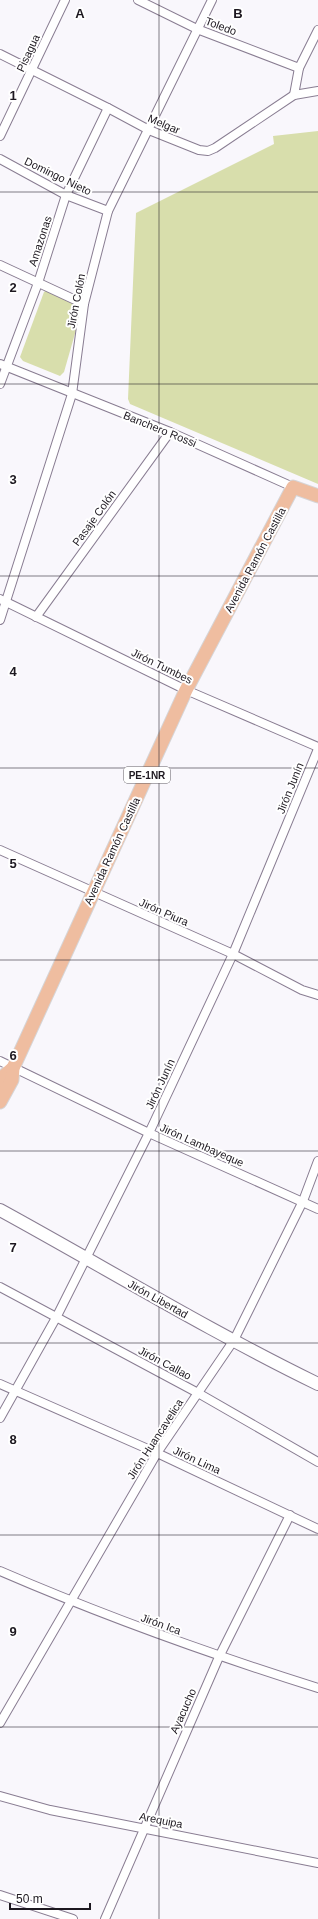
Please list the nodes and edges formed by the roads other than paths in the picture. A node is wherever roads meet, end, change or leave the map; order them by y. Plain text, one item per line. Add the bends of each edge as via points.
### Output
1 (65, 0) edge
2 (138, 0) edge
3 (212, 0) edge
4 (197, 29) junction
5 (318, 30) edge
6 (0, 54) edge
7 (299, 68) junction
8 (32, 70) junction
9 (318, 91) edge
10 (294, 94) junction
11 (108, 108) junction
12 (149, 130) junction
13 (0, 136) edge
14 (0, 159) edge
15 (66, 195) junction
16 (108, 211) junction
17 (0, 265) edge
18 (38, 283) junction
19 (84, 304) junction
20 (4, 365) edge
21 (0, 384) edge
22 (72, 394) junction
23 (170, 432) junction
24 (293, 487) junction
25 (318, 496) edge
26 (3, 600) edge
27 (36, 617) junction
28 (0, 620) edge
29 (186, 690) junction
30 (318, 748) edge
31 (0, 850) edge
32 (93, 893) junction
33 (233, 954) junction
34 (318, 995) edge
35 (0, 1061) edge
36 (13, 1068) junction
37 (0, 1083) edge
38 (0, 1102) edge
39 (149, 1133) junction
40 (318, 1161) edge
41 (303, 1201) junction
42 (318, 1209) edge
43 (0, 1210) edge
44 (88, 1257) junction
45 (0, 1287) edge
46 (57, 1316) junction
47 (234, 1340) junction
48 (0, 1384) edge
49 (318, 1384) edge
50 (16, 1390) junction
51 (198, 1393) junction
52 (0, 1418) edge
53 (156, 1453) junction
54 (318, 1462) edge
55 (290, 1516) junction
56 (318, 1529) edge
57 (0, 1572) edge
58 (70, 1602) junction
59 (219, 1657) junction
60 (318, 1688) edge
61 (0, 1723) edge
62 (0, 1796) edge
63 (144, 1828) junction
64 (318, 1863) edge
65 (0, 1895) edge
66 (73, 1919) edge
67 (105, 1919) edge

1 - 8 street, Pisagua
2 - 4 street, Toledo
3 - 4 street, Jirón Colón
4 - 7 street, Toledo
4 - 12 street, Jirón Colón
5 - 7 street
6 - 8 street, Melgar
7 - 10 street
8 - 11 street, Melgar
8 - 13 street, Pisagua
9 - 10 street, Melgar
10 - 12 street, Melgar via 208,151
11 - 12 street, Melgar
11 - 15 street, Amazonas
12 - 16 street, Jirón Colón
14 - 15 street, Domingo Nieto
15 - 16 street, Domingo Nieto
15 - 18 street, Amazonas
16 - 19 street, Jirón Colón
17 - 18 street
18 - 19 street
18 - 20 street, Amazonas
19 - 22 street, Jirón Colón
20 - 21 street, Amazonas
20 - 22 street, Banchero Rossi
22 - 23 street, Banchero Rossi
22 - 26 street, Jirón Colón
23 - 24 street, Banchero Rossi
23 - 27 street, Pasaje Colón
24 - 25 main road, Banchero Rossi
24 - 29 main road, Avenida Ramón Castilla / PE-1NR
26 - 27 street, Jirón Tumbes
26 - 28 street, Jirón Colón
27 - 29 street, Jirón Tumbes
29 - 30 street, Jirón Tumbes
29 - 32 main road, Avenida Ramón Castilla / PE-1NR
30 - 33 street, Jirón Junín
31 - 32 street, Jirón Piura
32 - 33 street, Jirón Piura
32 - 36 main road, Avenida Ramón Castilla / PE-1NR
33 - 34 street, Jirón Piura via 302,990
33 - 39 street, Jirón Junín
35 - 36 street, Jirón Lambayeque
36 - 37 main road, Avenida Ramón Castilla / PE-1NR
36 - 38 main road, Avenida Ramón Castilla / PE-1NR via 12,1080
36 - 39 street, Jirón Lambayeque
39 - 41 street, Jirón Lambayeque
39 - 44 street, Jirón Junín
40 - 41 street, Jirón Huancavelica
41 - 42 street, Jirón Lambayeque
41 - 47 street, Jirón Huancavelica
43 - 44 street, Jirón Libertad
44 - 46 street, Jirón Junín
44 - 47 street, Jirón Libertad via 148,1294
45 - 46 street, Jirón Callao
46 - 50 street, Jirón Junín
46 - 51 street, Jirón Callao
47 - 49 street, Jirón Libertad
47 - 51 street, Jirón Huancavelica
48 - 50 street, Jirón Lima
50 - 52 street, Jirón Junín
50 - 53 street, Jirón Lima
51 - 53 street, Jirón Huancavelica
51 - 54 street, Jirón Callao
53 - 55 street, Jirón Lima
53 - 58 street, Jirón Huancavelica
55 - 56 street, Jirón Lima
55 - 59 street, Ayacucho
57 - 58 street, Jirón Ica
58 - 59 street, Jirón Ica
58 - 61 street, Jirón Huancavelica
59 - 60 street, Jirón Ica
59 - 63 street, Ayacucho
62 - 63 street, Arequipa via 50,1810
63 - 64 street, Arequipa
63 - 67 street, Ayacucho
65 - 66 street

